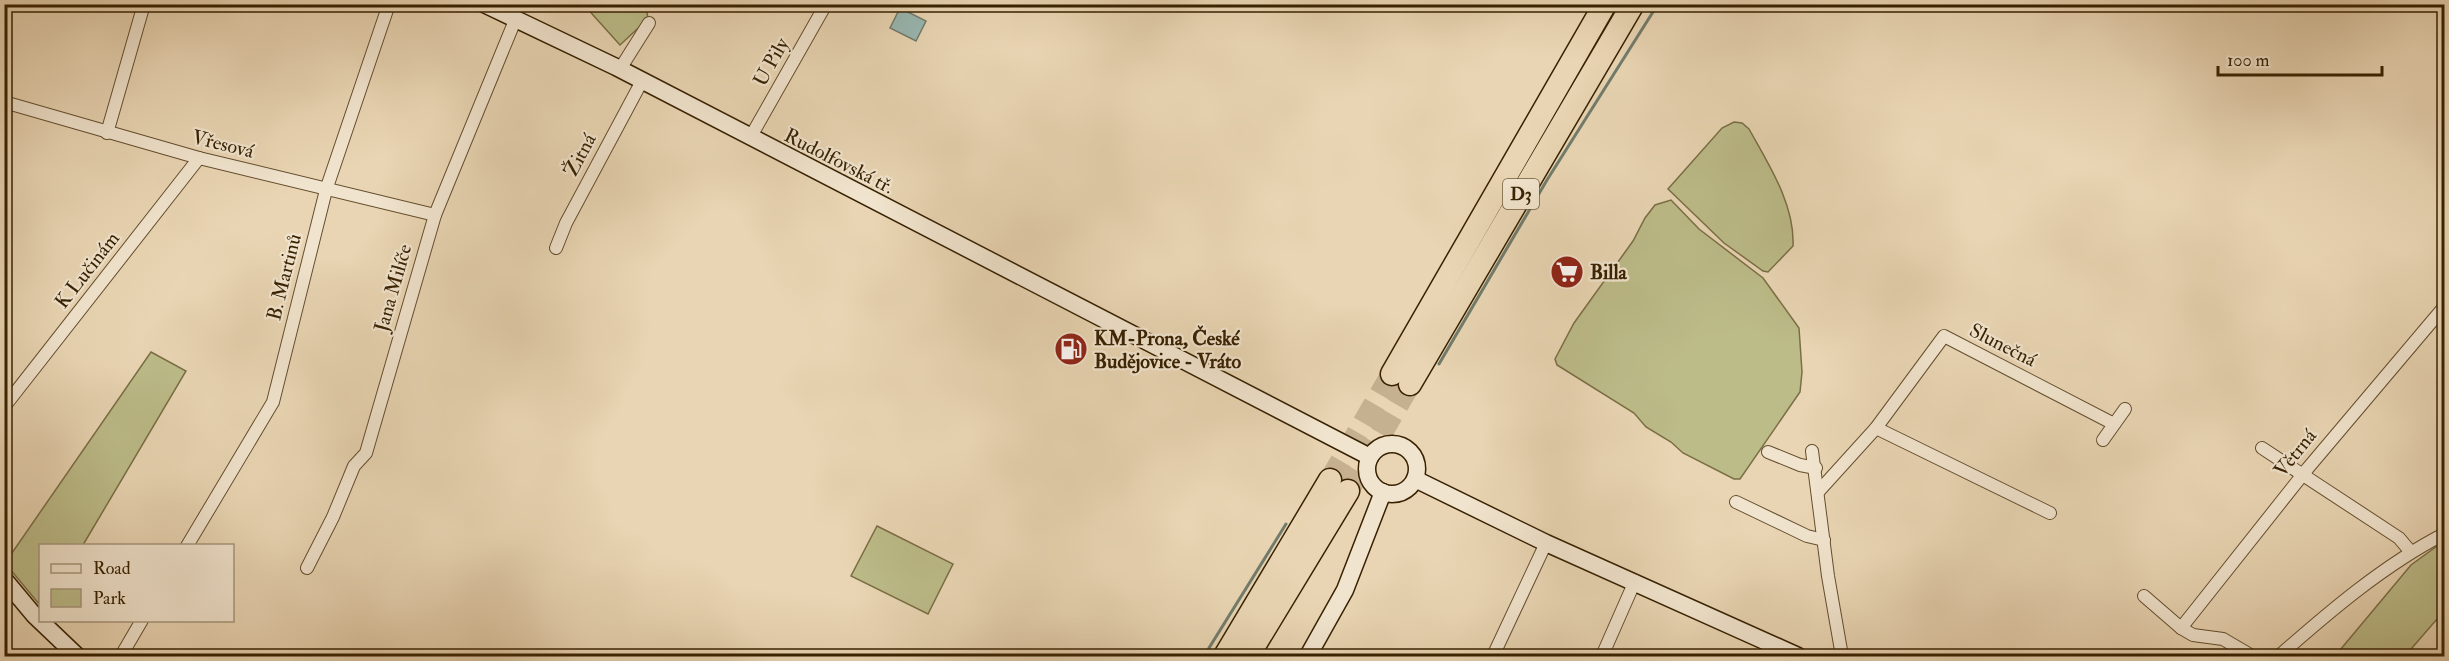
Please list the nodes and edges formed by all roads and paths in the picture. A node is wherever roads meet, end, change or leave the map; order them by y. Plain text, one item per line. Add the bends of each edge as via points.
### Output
1 (144, 4) edge
2 (389, 4) edge
3 (484, 4) edge
4 (826, 4) edge
5 (1605, 4) edge
6 (1633, 4) edge
7 (516, 18) junction
8 (649, 23) dead end
9 (620, 69) junction
10 (642, 81) junction
11 (4, 102) edge
12 (107, 133) junction
13 (750, 138) junction
14 (199, 158) junction
15 (326, 190) junction
16 (435, 215) junction
17 (556, 248) dead end
18 (2445, 307) edge
19 (4, 407) edge
20 (2125, 409) dead end
21 (2114, 424) junction
22 (1876, 428) junction
23 (2103, 440) dead end
24 (2262, 448) dead end
25 (1812, 451) dead end
26 (1768, 452) dead end
27 (1370, 457) junction
28 (1812, 467) junction
29 (2303, 474) junction
30 (1414, 479) junction
31 (1383, 492) junction
32 (1818, 492) junction
33 (1736, 502) dead end
34 (2050, 513) dead end
35 (2445, 534) edge
36 (1824, 540) junction
37 (1546, 543) junction
38 (188, 544) edge
39 (2410, 551) junction
40 (307, 568) dead end
41 (4, 579) edge
42 (1635, 581) junction
43 (2144, 596) dead end
44 (39, 620) edge
45 (41, 622) edge
46 (141, 622) edge
47 (2181, 628) junction
48 (2251, 656) edge
49 (77, 657) edge
50 (121, 657) edge
51 (1225, 657) edge
52 (1248, 657) edge
53 (1308, 657) edge
54 (1493, 657) edge
55 (1602, 657) edge
56 (1798, 657) edge
57 (1842, 657) edge
58 (2279, 657) edge

1 - 12 street
2 - 15 street, B. Martinů
3 - 7 main road, Rudolfovská tř.
4 - 13 street, U Pily
5 - 6 highway, D3 via 1401,379
7 - 9 main road, Rudolfovská tř.
7 - 16 street, Jana Milíče
8 - 9 street
9 - 10 main road, Rudolfovská tř.
10 - 13 main road, Rudolfovská tř.
10 - 17 street, Žitná
11 - 12 street, Vřesová
12 - 14 street, Vřesová
13 - 27 main road, Rudolfovská tř.
14 - 15 street, Vřesová
14 - 19 street, K Lučinám
15 - 16 street, Vřesová
15 - 38 street, B. Martinů via 273,402
16 - 40 street, Jana Milíče via 366,453 354,466
18 - 29 street, Větrná
20 - 21 street
21 - 22 street, Slunečná via 1944,336
21 - 23 street
22 - 32 street, Slunečná
22 - 34 street
24 - 29 street
25 - 28 street
26 - 28 street
27 - 30 main road via 1382,445 1399,445 1412,454 1417,471
27 - 31 main road via 1367,473
28 - 32 street
29 - 39 street via 2399,538
29 - 47 street, Větrná
30 - 31 main road via 1398,493
30 - 37 main road
31 - 53 main road via 1345,590
32 - 36 street
33 - 36 street via 1807,536
35 - 39 street
36 - 57 street
37 - 42 main road
37 - 54 street
39 - 58 street
41 - 44 main road
42 - 55 street
42 - 56 main road
43 - 47 street
45 - 49 main road
46 - 50 street
47 - 48 street via 2193,635 2223,639
51 - 52 highway via 1339,485

